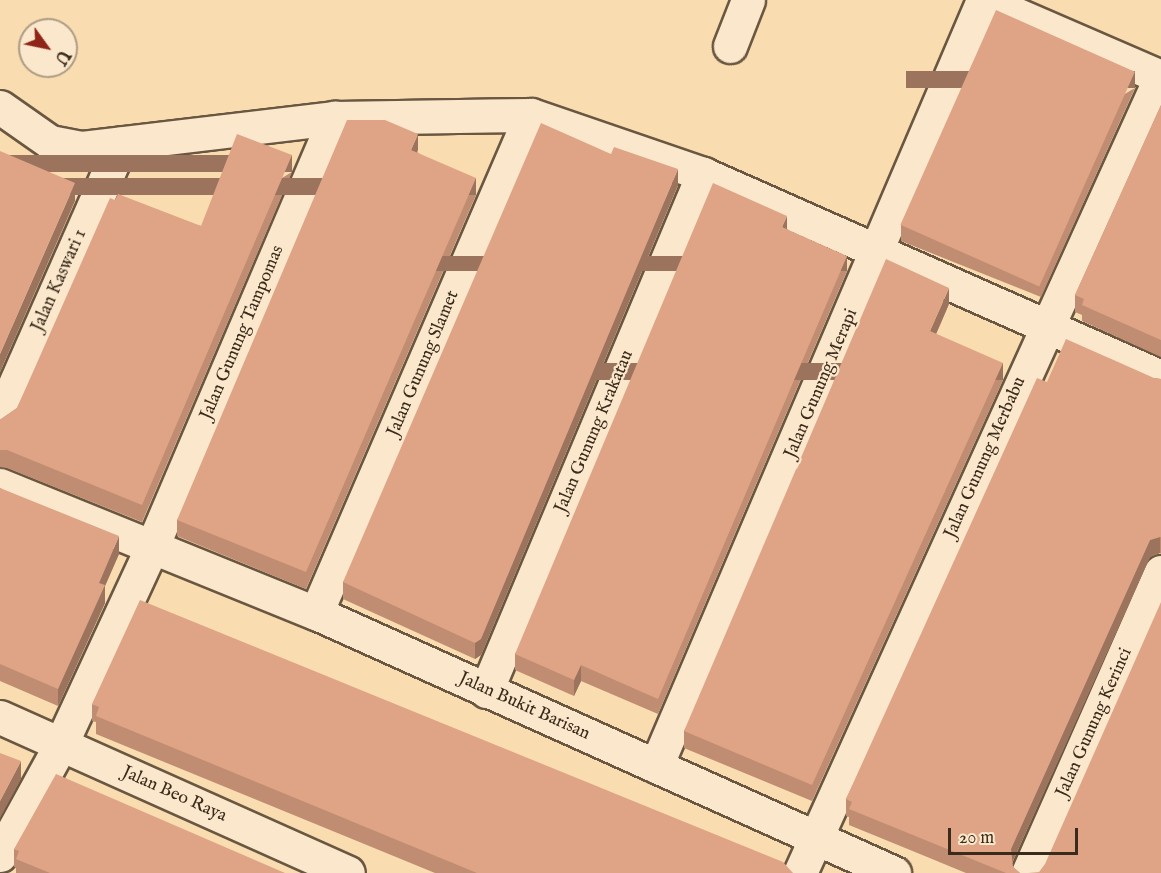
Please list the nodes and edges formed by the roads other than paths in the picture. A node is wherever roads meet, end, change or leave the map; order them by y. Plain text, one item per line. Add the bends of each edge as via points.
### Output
1 (748, 0) edge
2 (983, 0) edge
3 (730, 46) dead end
4 (1161, 76) edge
5 (0, 107) edge
6 (531, 116) junction
7 (335, 118) junction
8 (121, 144) junction
9 (703, 174) junction
10 (880, 251) junction
11 (1044, 326) junction
12 (1161, 377) edge
13 (0, 418) edge
14 (0, 486) edge
15 (151, 549) junction
16 (1161, 572) edge
17 (316, 613) junction
18 (486, 691) junction
19 (0, 717) edge
20 (61, 744) junction
21 (656, 766) junction
22 (816, 841) junction
23 (0, 855) edge
24 (348, 873) edge
25 (800, 873) edge
26 (894, 873) edge
27 (1028, 873) edge

1 - 3 street
2 - 4 street
2 - 10 street, Jalan Gunung Merapi
4 - 11 street, Jalan Gunung Merbabu
5 - 8 street via 64,148
6 - 7 street
6 - 9 street
6 - 17 street, Jalan Gunung Slamet
7 - 8 street
7 - 15 street, Jalan Gunung Tampomas
8 - 13 street, Jalan Kaswari 1
9 - 10 street
9 - 18 street, Jalan Gunung Krakatau
10 - 11 street
10 - 21 street, Jalan Gunung Merapi
11 - 12 street
11 - 22 street, Jalan Gunung Merbabu
14 - 15 street, Jalan Bukit Barisan
15 - 17 street, Jalan Bukit Barisan
15 - 20 street, Jalan Gunung Tampomas
16 - 27 street, Jalan Gunung Kerinci
17 - 18 street, Jalan Bukit Barisan
18 - 21 street, Jalan Bukit Barisan
19 - 20 street, Jalan Beo Raya
20 - 23 street, Jalan Gunung Tampomas
20 - 24 street, Jalan Beo Raya
21 - 22 street, Jalan Bukit Barisan
22 - 25 street, Jalan Gunung Merbabu
22 - 26 street, Jalan Bukit Barisan

